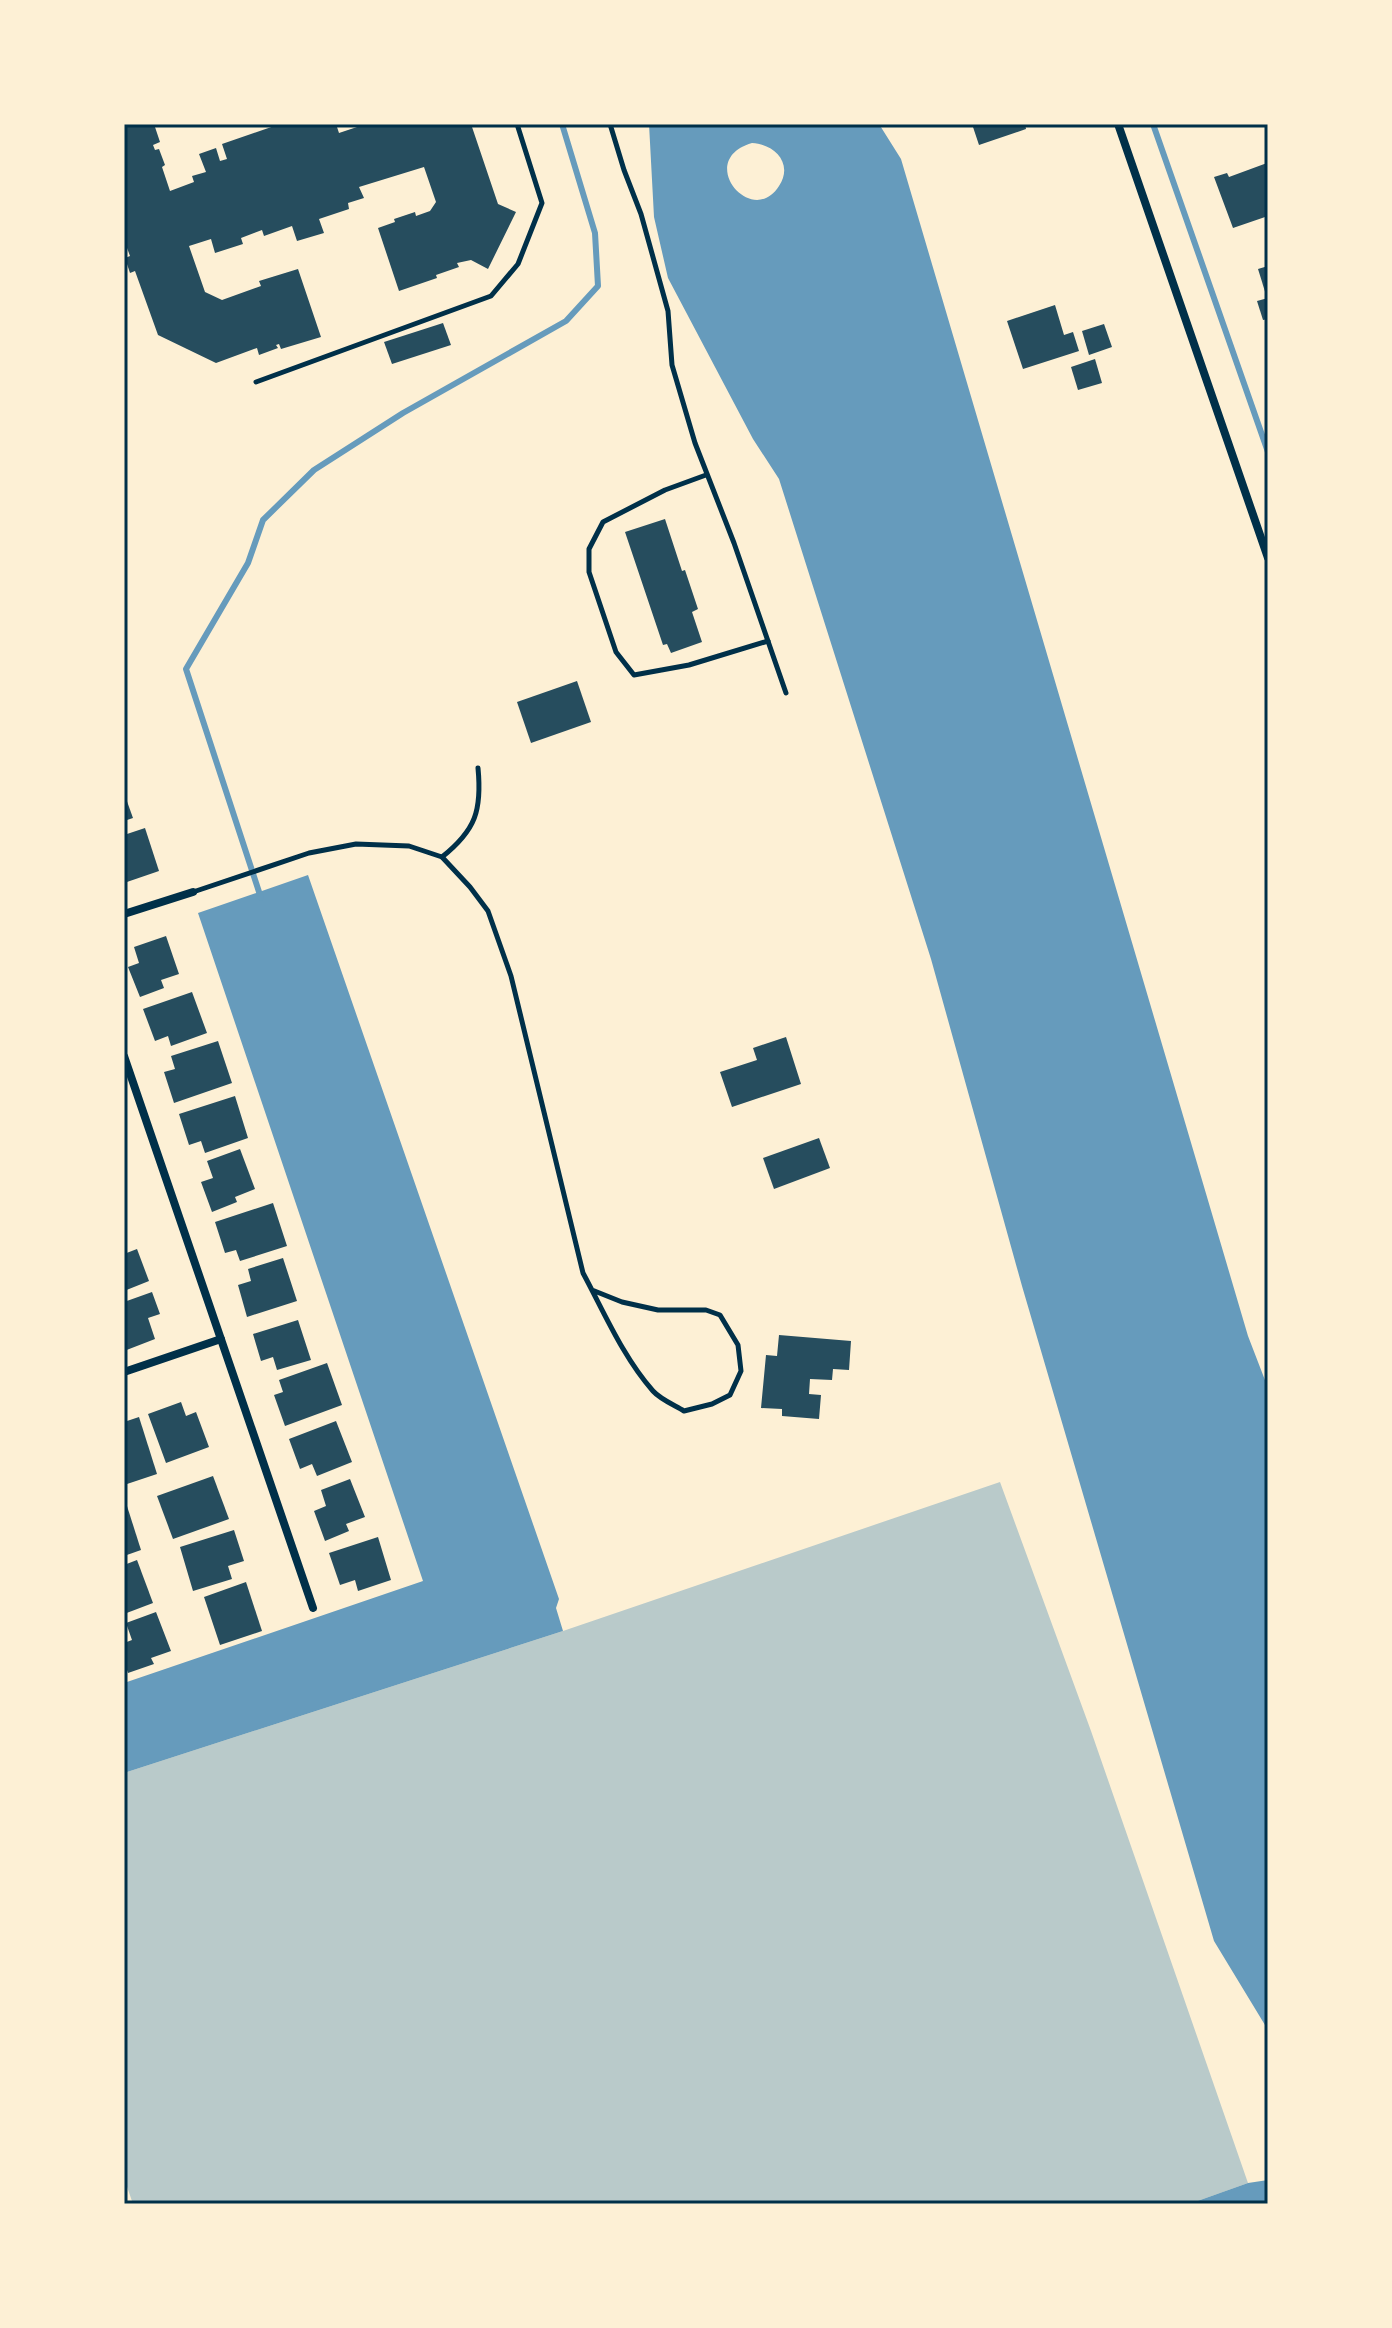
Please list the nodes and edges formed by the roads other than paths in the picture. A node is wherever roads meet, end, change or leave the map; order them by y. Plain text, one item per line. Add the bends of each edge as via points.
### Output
1 (517, 124) edge
2 (610, 124) edge
3 (1118, 124) edge
4 (256, 382) dead end
5 (706, 475) junction
6 (1268, 558) edge
7 (768, 641) junction
8 (786, 693) dead end
9 (478, 768) dead end
10 (442, 857) junction
11 (193, 892) joint
12 (124, 914) edge
13 (124, 1056) edge
14 (592, 1290) junction
15 (221, 1339) junction
16 (124, 1372) edge
17 (313, 1608) dead end

1 - 4 lane via 542,203 518,264 491,296
2 - 5 lane via 668,311 672,365
3 - 6 street
5 - 7 lane
5 - 7 lane via 603,522 589,549 589,572 616,652 634,675
7 - 8 lane
9 - 10 lane via 481,795 475,817 458,844
10 - 11 lane via 409,846 356,844 309,853
10 - 14 lane via 488,911 506,963 583,1273
11 - 12 street
13 - 15 street
14 - 14 lane via 658,1310 720,1315 738,1345 741,1371 730,1395 684,1411 654,1393
15 - 16 street
15 - 17 street

